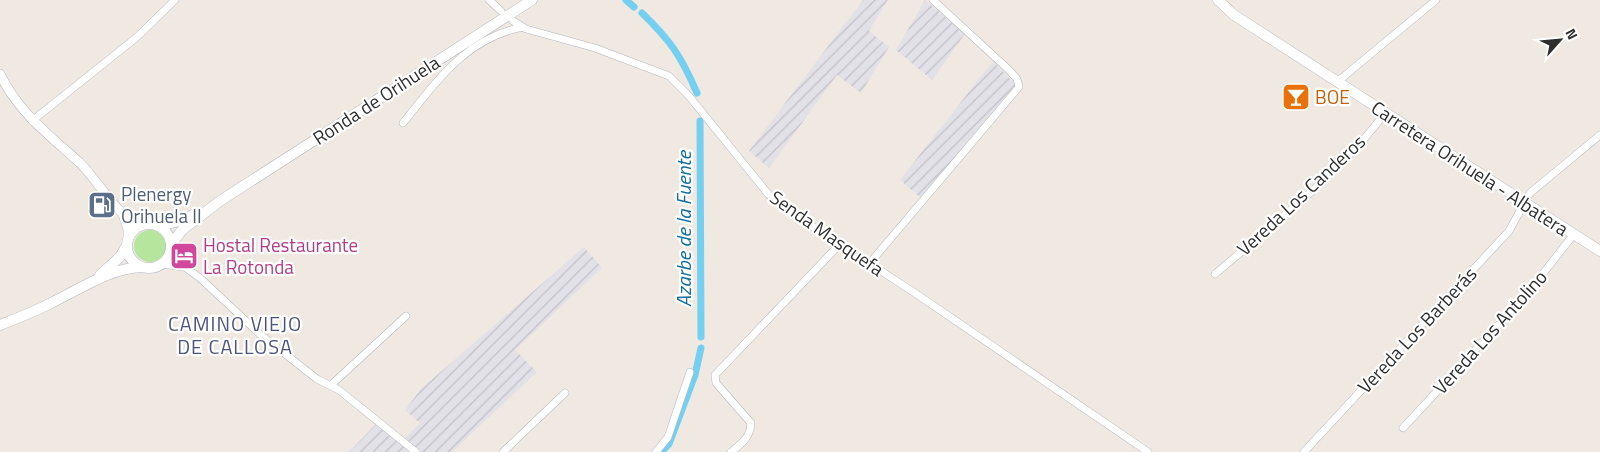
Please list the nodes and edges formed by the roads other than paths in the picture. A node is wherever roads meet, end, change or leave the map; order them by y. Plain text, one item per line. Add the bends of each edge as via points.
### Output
1 (175, 0) edge
2 (489, 0) edge
3 (532, 0) edge
4 (933, 0) edge
5 (1218, 0) edge
6 (1436, 0) edge
7 (501, 11) dead end
8 (513, 22) dead end
9 (523, 27) junction
10 (0, 74) edge
11 (1337, 82) junction
12 (1384, 114) junction
13 (32, 121) junction
14 (403, 123) dead end
15 (1600, 135) edge
16 (220, 201) junction
17 (1524, 203) junction
18 (120, 210) junction
19 (140, 225) junction
20 (160, 226) junction
21 (1574, 234) junction
22 (127, 242) junction
23 (839, 245) junction
24 (171, 248) junction
25 (1600, 252) edge
26 (163, 264) junction
27 (869, 264) junction
28 (142, 267) junction
29 (186, 268) junction
30 (1215, 274) dead end
31 (92, 282) junction
32 (406, 316) dead end
33 (0, 325) edge
34 (690, 372) dead end
35 (330, 385) junction
36 (564, 393) dead end
37 (1403, 428) dead end
38 (416, 452) edge
39 (503, 452) edge
40 (656, 452) edge
41 (731, 452) edge
42 (1148, 452) edge
43 (1304, 452) edge

1 - 13 street via 137,38
2 - 7 street
3 - 16 main road, Ronda de Orihuela
4 - 27 street via 1017,79 1019,87
5 - 11 main road, Carretera Orihuela - Albatera via 1234,15
6 - 11 street
8 - 9 street, Senda Masquefa
9 - 14 street via 505,31 451,64
9 - 23 street, Senda Masquefa via 595,48 669,76 769,194
10 - 13 street via 12,97
11 - 12 main road, Carretera Orihuela - Albatera
12 - 17 main road, Carretera Orihuela - Albatera
12 - 30 street, Vereda Los Canderos via 1373,130 1338,165
13 - 18 street via 80,163
15 - 17 street, Vereda Los Barberás via 1530,193
16 - 20 main road, Ronda de Orihuela
16 - 24 main road, Ronda de Orihuela via 182,230
17 - 21 main road, Carretera Orihuela - Albatera
17 - 43 street, Vereda Los Barberás via 1509,231
18 - 19 street
18 - 22 street via 128,229
19 - 20 main road, Ronda de Orihuela
19 - 22 main road
20 - 24 main road via 168,234
21 - 25 main road, Carretera Orihuela - Albatera
21 - 37 street, Vereda Los Antolino via 1527,294
22 - 28 main road via 131,259
22 - 31 main road via 120,257
23 - 27 street, Senda Masquefa
23 - 41 street via 715,375 716,383 751,423 745,441
24 - 26 main road, Ronda de Orihuela
24 - 29 street
26 - 28 main road
26 - 29 street
27 - 42 street, Senda Masquefa
28 - 31 main road via 129,268
29 - 35 street via 268,340 317,379
31 - 33 main road
32 - 35 street
34 - 40 street via 668,437
35 - 38 street
36 - 39 street

